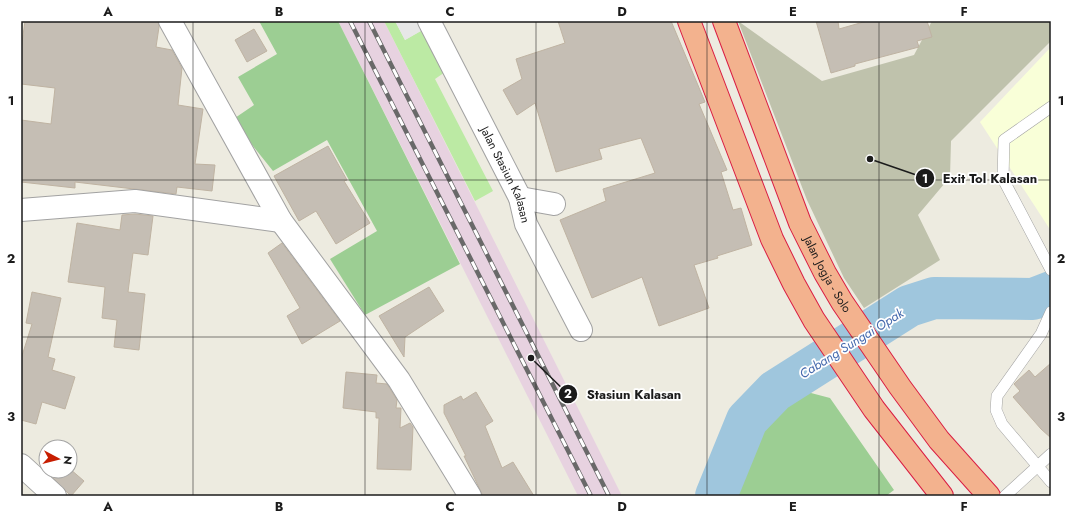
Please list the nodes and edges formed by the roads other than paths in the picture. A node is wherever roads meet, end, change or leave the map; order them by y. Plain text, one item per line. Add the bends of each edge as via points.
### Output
1 (170, 21) edge
2 (429, 21) edge
3 (689, 21) edge
4 (724, 21) edge
5 (1051, 107) edge
6 (520, 198) junction
7 (554, 204) dead end
8 (21, 210) edge
9 (281, 221) junction
10 (1051, 270) edge
11 (1051, 312) edge
12 (581, 330) dead end
13 (1051, 454) edge
14 (21, 465) edge
15 (1038, 466) junction
16 (1051, 482) edge
17 (55, 496) edge
18 (470, 496) edge
19 (942, 496) edge
20 (988, 496) edge
21 (1005, 496) edge

1 - 9 street
2 - 6 street, Jalan Stasiun Kalasan
3 - 19 highway via 772,239 814,320 874,409
4 - 20 highway, Jalan Jogja - Solo via 800,223 816,258 842,302 900,387 943,446
5 - 10 lane via 1004,140 1003,179
6 - 7 street
6 - 12 street, Jalan Stasiun Kalasan via 526,224
8 - 9 street via 135,201
9 - 18 street via 400,380
11 - 15 lane via 1041,334 997,396 996,410 1002,424
13 - 15 lane
14 - 17 street
15 - 16 lane
15 - 21 lane

